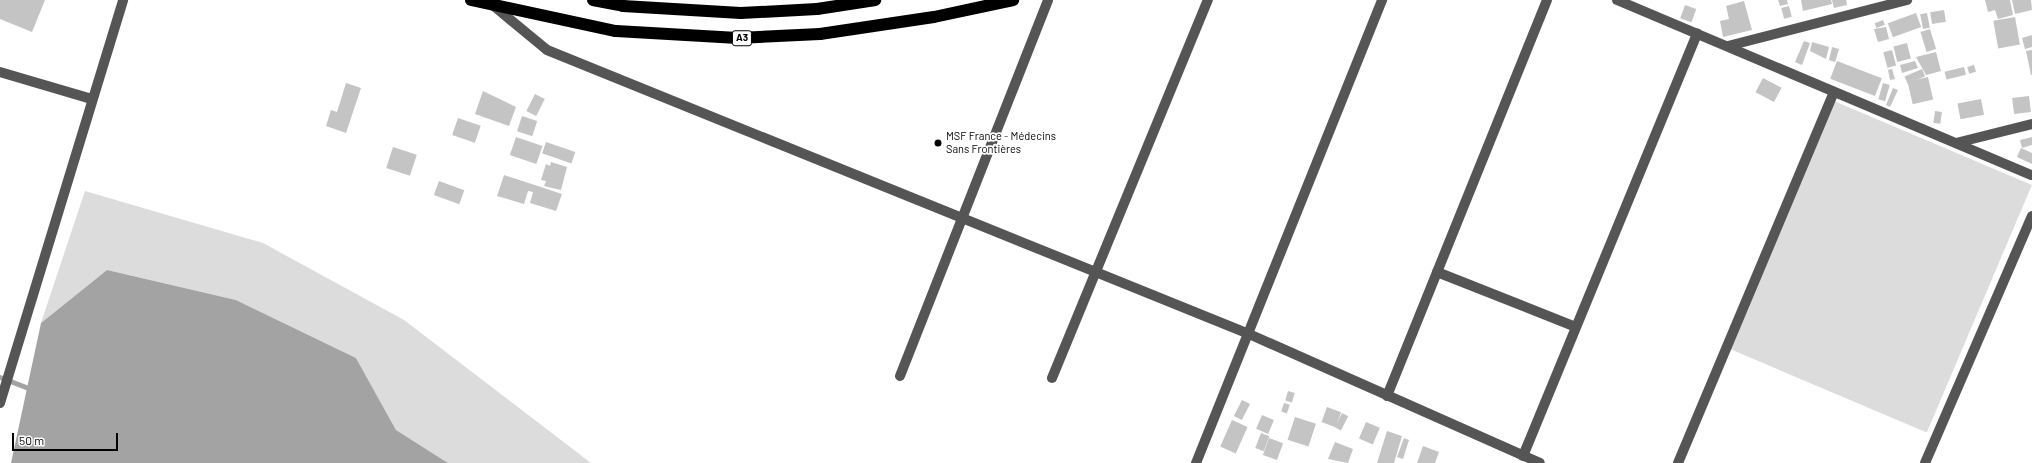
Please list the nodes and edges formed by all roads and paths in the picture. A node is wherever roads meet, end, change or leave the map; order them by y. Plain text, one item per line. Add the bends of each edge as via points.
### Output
1 (123, 0) edge
2 (471, 0) edge
3 (593, 0) edge
4 (875, 0) edge
5 (1013, 0) edge
6 (1048, 0) edge
7 (1208, 0) edge
8 (1382, 0) edge
9 (1547, 0) edge
10 (1617, 0) edge
11 (1907, 0) edge
12 (816, 4) edge
13 (495, 7) junction
14 (1697, 33) junction
15 (1728, 46) junction
16 (0, 72) edge
17 (1834, 92) junction
18 (92, 99) junction
19 (2032, 124) edge
20 (1956, 143) junction
21 (2032, 175) edge
22 (2032, 216) edge
23 (963, 217) junction
24 (1438, 272) junction
25 (1095, 273) junction
26 (1576, 327) junction
27 (1249, 334) junction
28 (900, 376) dead end
29 (1052, 378) dead end
30 (1388, 396) junction
31 (0, 403) edge
32 (1523, 456) junction
33 (1196, 463) edge
34 (1540, 463) edge
35 (1678, 463) edge
36 (1925, 463) edge

1 - 18 street
2 - 13 highway, A3
3 - 12 highway via 623,6 741,14
4 - 12 highway
5 - 13 highway, A3 via 934,17 820,34 738,38 616,31
6 - 23 street
7 - 25 street
8 - 27 street
9 - 24 street
10 - 14 street
11 - 15 street
13 - 23 street via 547,50
14 - 15 street
14 - 26 street
15 - 17 street
16 - 18 street
17 - 20 street
17 - 35 street
18 - 31 street
19 - 20 street
20 - 21 street
22 - 36 street
23 - 25 street
23 - 28 street
24 - 26 street
24 - 30 street
25 - 27 street
25 - 29 street
26 - 32 street
27 - 30 street
27 - 33 street
30 - 32 street
32 - 34 street

